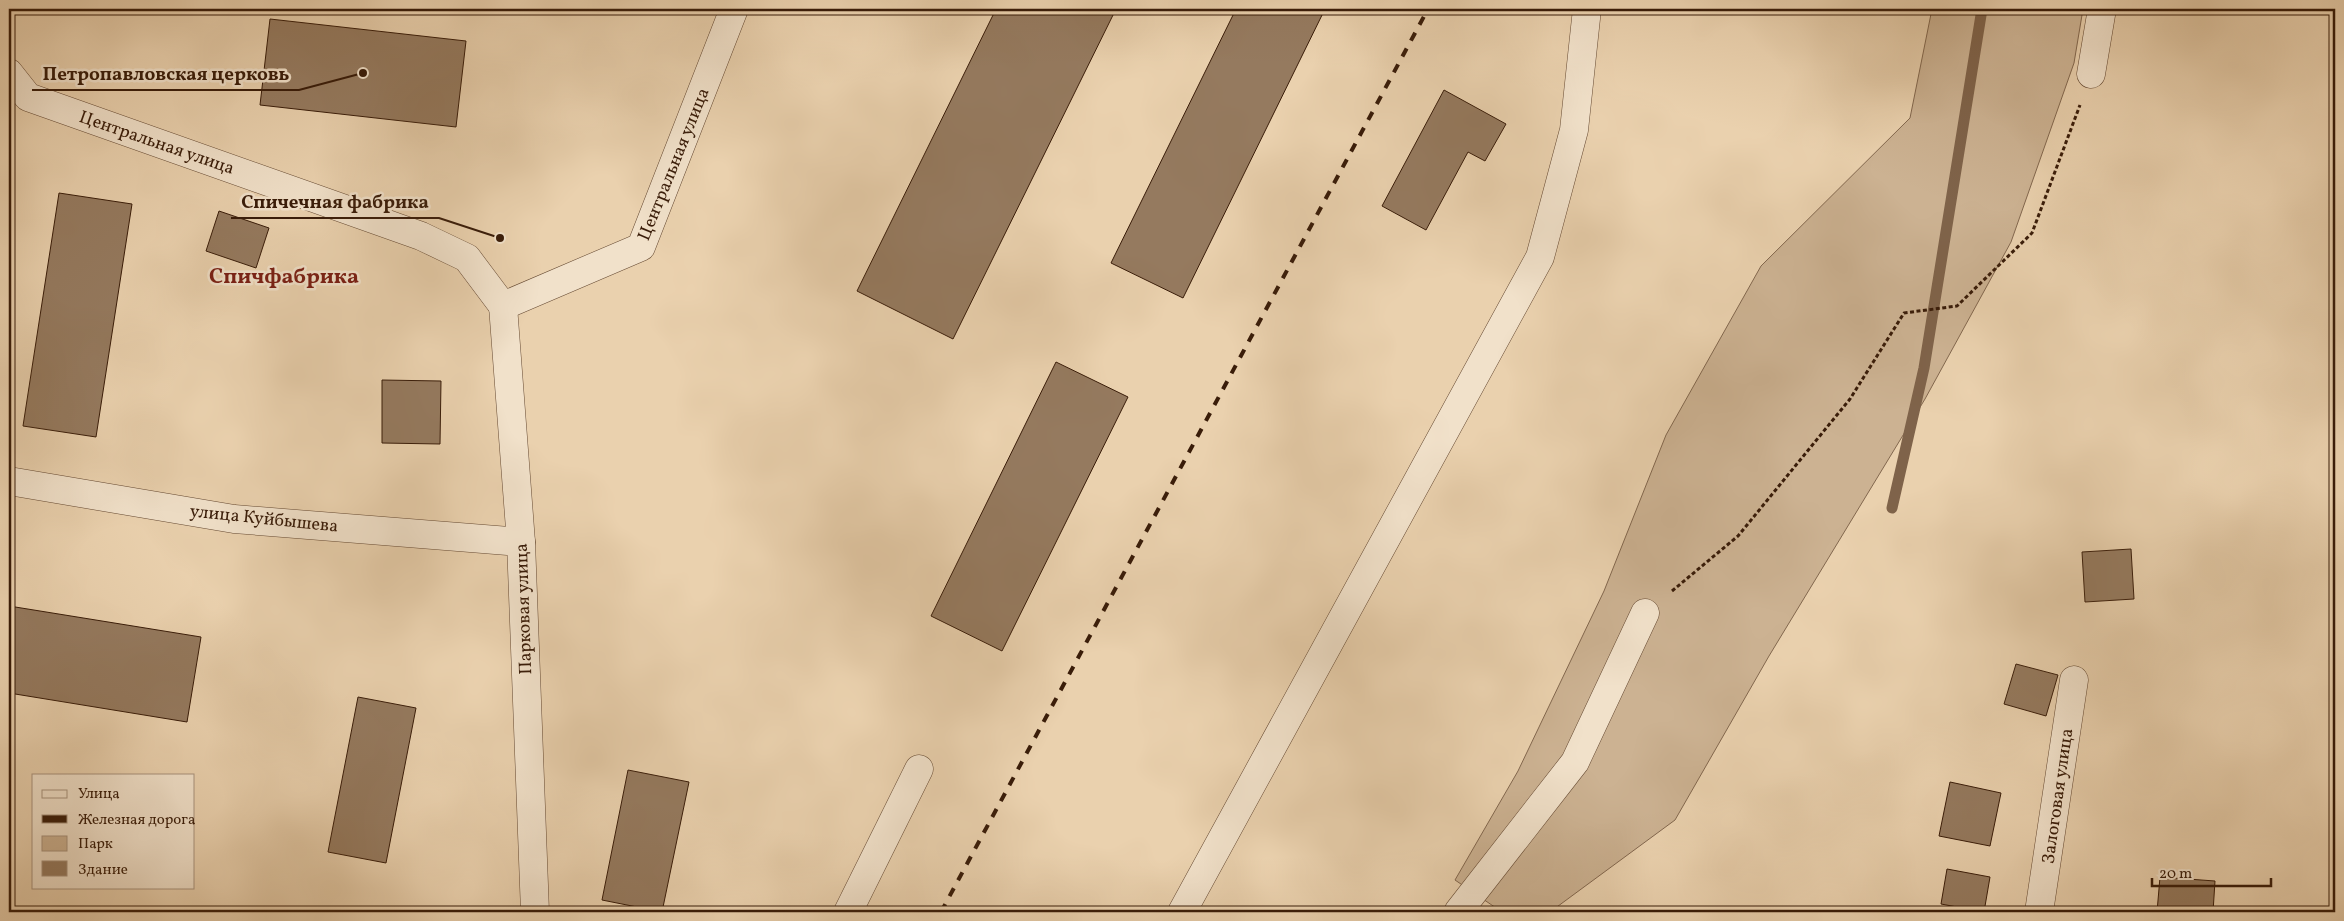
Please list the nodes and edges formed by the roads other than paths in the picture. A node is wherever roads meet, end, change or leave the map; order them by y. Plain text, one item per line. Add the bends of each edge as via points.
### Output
1 (734, 9) edge
2 (1587, 9) edge
3 (2102, 9) edge
4 (9, 73) edge
5 (2091, 74) road end
6 (503, 306) junction
7 (9, 480) edge
8 (520, 542) junction
9 (1645, 614) road end
10 (2074, 680) dead end
11 (919, 769) dead end
12 (535, 912) edge
13 (848, 912) edge
14 (1182, 912) edge
15 (1458, 912) edge
16 (2040, 912) edge

1 - 6 street, Центральная улица via 641,247
2 - 14 street via 1574,130 1540,257
3 - 5 street
4 - 6 street, Центральная улица via 28,96 421,236 467,258
6 - 8 street, Парковая улица
7 - 8 street, улица Куйбышева via 234,518
8 - 12 street, Парковая улица
9 - 15 street via 1575,762
10 - 16 street, Залоговая улица
11 - 13 street

